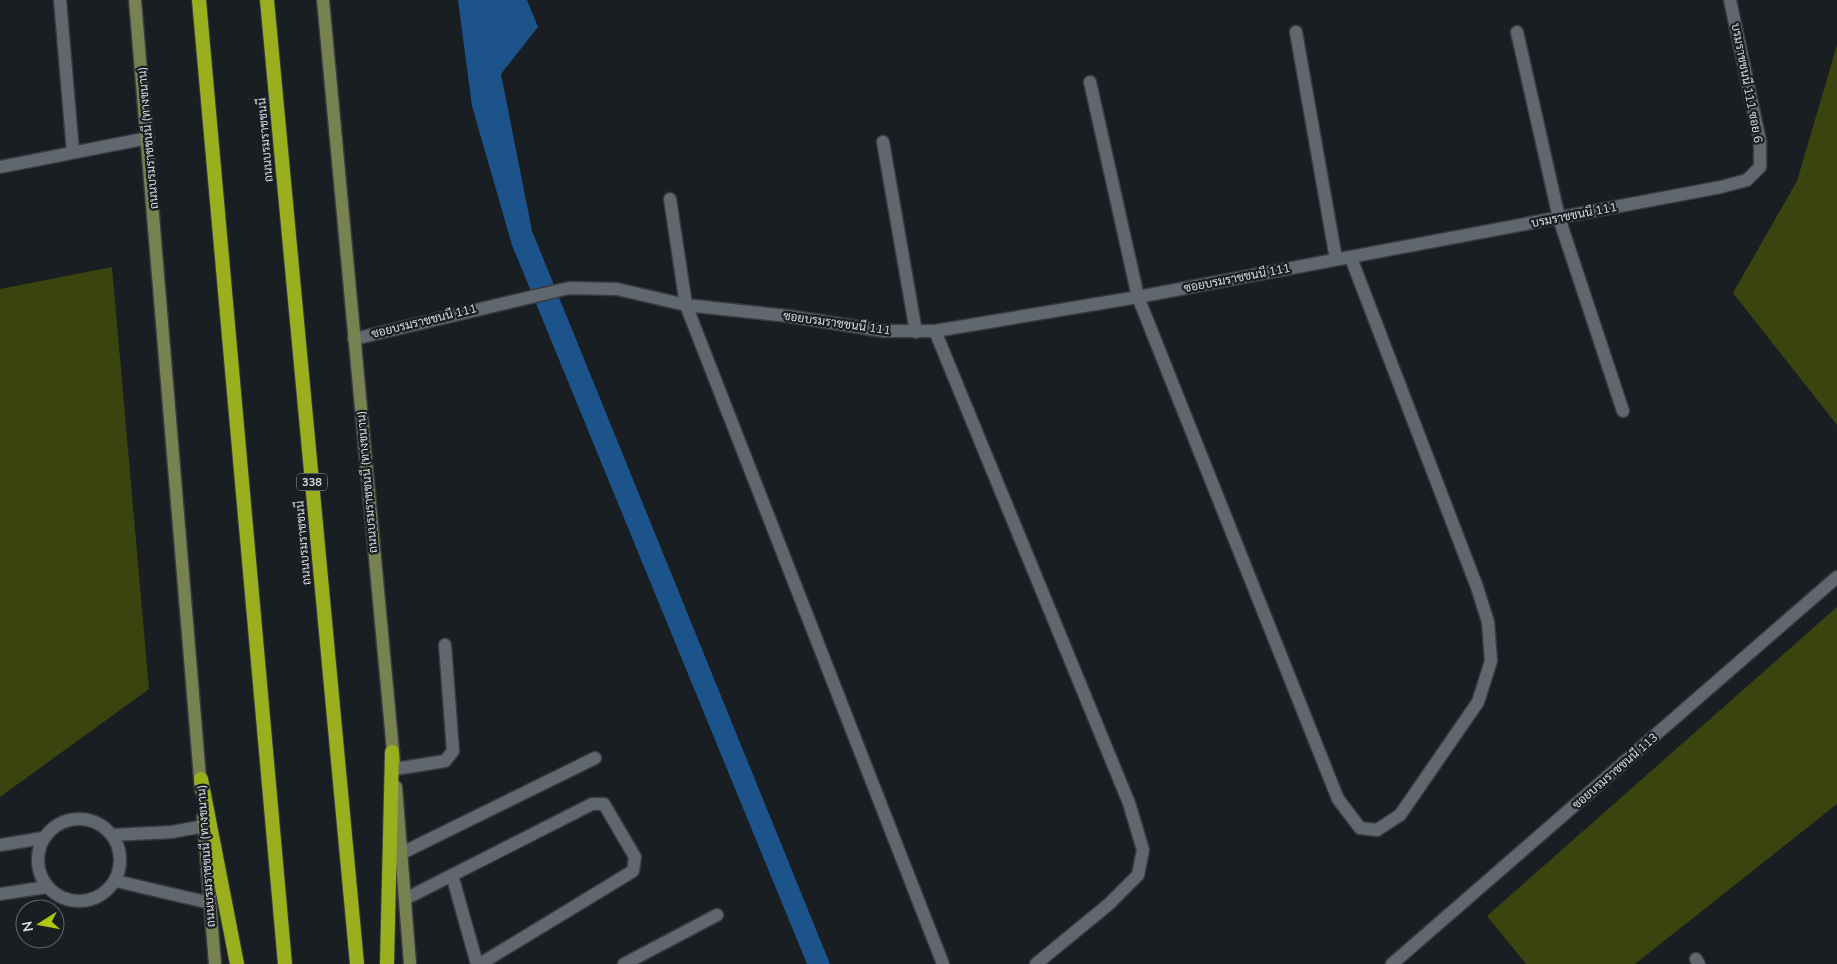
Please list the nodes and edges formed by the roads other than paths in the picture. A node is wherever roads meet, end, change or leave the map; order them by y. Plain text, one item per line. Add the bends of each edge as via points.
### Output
1 (60, 0) edge
2 (135, 0) edge
3 (199, 0) edge
4 (267, 0) edge
5 (323, 0) edge
6 (1730, 0) edge
7 (1296, 32) dead end
8 (1517, 32) dead end
9 (1090, 82) dead end
10 (148, 138) junction
11 (883, 142) dead end
12 (73, 152) junction
13 (0, 167) edge
14 (1760, 167) joint
15 (670, 199) dead end
16 (1559, 218) junction
17 (1381, 253) joint
18 (1351, 258) junction
19 (1336, 259) junction
20 (1138, 297) junction
21 (686, 304) junction
22 (935, 331) junction
23 (916, 332) junction
24 (354, 339) junction
25 (1623, 411) dead end
26 (1837, 577) edge
27 (445, 644) dead end
28 (392, 752) junction
29 (595, 758) dead end
30 (395, 769) junction
31 (201, 779) junction
32 (204, 826) junction
33 (112, 835) junction
34 (44, 838) junction
35 (0, 845) edge
36 (402, 853) junction
37 (452, 875) junction
38 (116, 881) junction
39 (47, 888) junction
40 (0, 894) edge
41 (405, 899) junction
42 (210, 903) junction
43 (717, 914) dead end
44 (638, 960) edge
45 (215, 964) edge
46 (238, 964) edge
47 (285, 964) edge
48 (357, 964) edge
49 (387, 964) edge
50 (410, 964) edge
51 (479, 964) edge
52 (624, 964) edge
53 (943, 964) edge
54 (1036, 964) edge
55 (1392, 964) edge

1 - 12 street
2 - 10 main road, ถนนบรมราชชนนี (ทางขนาน)
3 - 47 highway
4 - 48 highway, ถนนบรมราชชนนี / 338
5 - 24 main road, ถนนบรมราชชนนี (ทางขนาน)
6 - 14 street, บรมราชชนนี 111 ซอย 6 via 1760,142
7 - 19 street
8 - 16 street
9 - 20 street
10 - 12 street
10 - 31 main road, ถนนบรมราชชนนี (ทางขนาน)
11 - 23 street
12 - 13 street
14 - 16 street, บรมราชชนนี 111 via 1747,180 1721,188
15 - 21 street
16 - 17 street, บรมราชชนนี 111
16 - 25 street
17 - 18 street, ซอยบรมราชชนนี 111
18 - 19 street, ซอยบรมราชชนนี 111
18 - 20 street via 1476,587 1488,622 1491,661 1478,702 1458,733 1400,815 1377,830 1360,828 1338,799
19 - 20 street, ซอยบรมราชชนนี 111
20 - 22 street, ซอยบรมราชชนนี 111
21 - 23 street, ซอยบรมราชชนนี 111 via 884,331
21 - 24 street, ซอยบรมราชชนนี 111 via 617,289 569,288
21 - 53 street
22 - 23 street, ซอยบรมราชชนนี 111
22 - 54 street via 1129,803 1143,850 1138,876
24 - 28 main road, ถนนบรมราชชนนี (ทางขนาน)
26 - 55 street, ซอยบรมราชชนนี 113
27 - 30 street via 453,751 445,761
28 - 30 main road, ถนนบรมราชชนนี (ทางขนาน)
28 - 49 highway
29 - 36 street
30 - 36 main road, ถนนบรมราชชนนี (ทางขนาน)
31 - 32 main road, ถนนบรมราชชนนี (ทางขนาน)
31 - 46 highway
32 - 33 street via 172,832
32 - 42 main road, ถนนบรมราชชนนี (ทางขนาน)
33 - 34 street via 100,824 85,819 69,819 55,826
33 - 38 street via 120,849 121,866
34 - 35 street
34 - 39 street via 38,855 39,872
36 - 41 main road, ถนนบรมราชชนนี (ทางขนาน)
37 - 41 street
37 - 51 street
37 - 51 street via 596,804 607,807 635,857 630,874
38 - 39 street via 106,893 83,902 60,898
38 - 42 street
39 - 40 street
41 - 50 main road, ถนนบรมราชชนนี (ทางขนาน)
42 - 45 main road, ถนนบรมราชชนนี (ทางขนาน)
43 - 44 street
44 - 52 street

